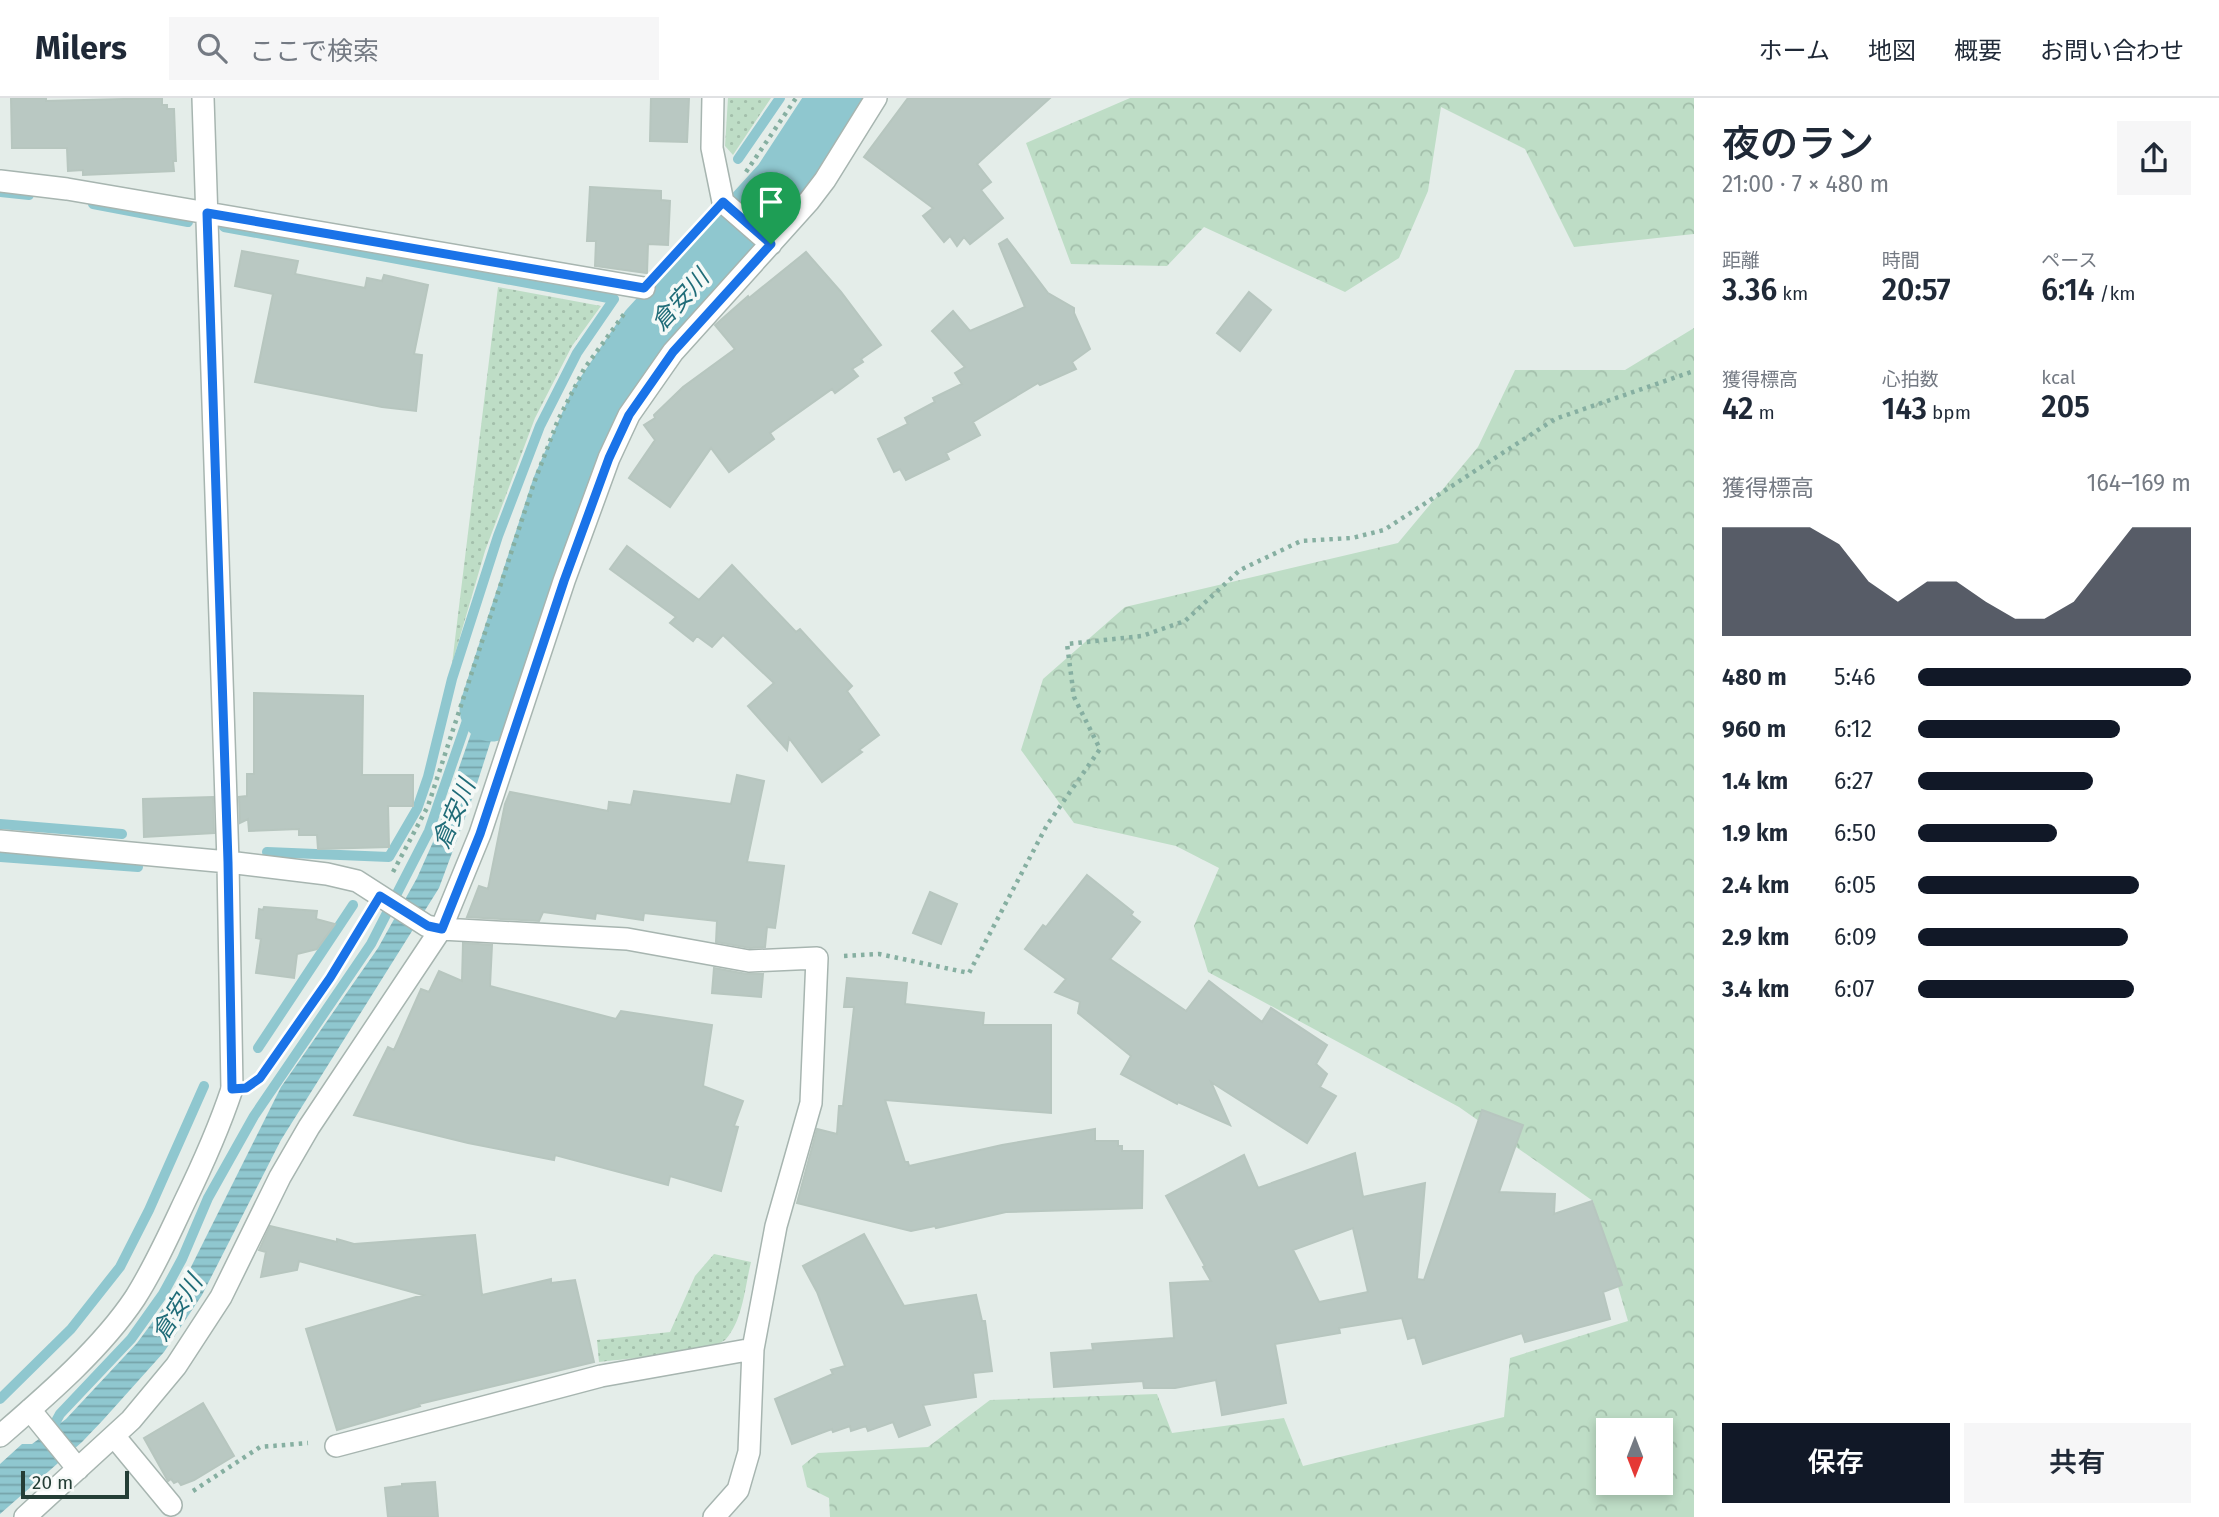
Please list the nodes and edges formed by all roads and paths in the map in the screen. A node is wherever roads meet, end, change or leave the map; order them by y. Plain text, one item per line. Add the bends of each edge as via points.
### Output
1 (203, 98) edge
2 (713, 98) edge
3 (796, 98) edge
4 (876, 98) edge
5 (0, 181) edge
6 (728, 206) junction
7 (207, 213) junction
8 (766, 239) junction
9 (644, 288) junction
10 (1694, 372) edge
11 (0, 842) edge
12 (228, 862) junction
13 (384, 899) junction
14 (435, 928) junction
15 (817, 958) junction
16 (232, 1089) junction
17 (753, 1349) junction
18 (36, 1417) junction
19 (0, 1436) edge
20 (114, 1436) junction
21 (336, 1446) joint
22 (74, 1463) junction
23 (171, 1505) joint
24 (25, 1517) edge
25 (714, 1517) edge

1 - 7 street
2 - 6 street via 712,148
3 - 6 path
4 - 8 street via 825,180
5 - 7 street
6 - 8 street
6 - 9 path
7 - 9 street
7 - 12 street
8 - 14 street via 673,352 629,415 564,581 480,834
9 - 13 path via 584,369 558,420 429,806
10 - 15 path via 1555,419 1384,530 1352,538 1301,541 1240,570 1185,621 1142,636 1067,644 1074,697 1100,749 1047,825 968,973 879,954
11 - 12 street
12 - 13 street via 357,881
12 - 16 street
13 - 14 street
13 - 16 path via 260,1078 246,1088
14 - 15 street via 627,939 749,961
14 - 20 street via 309,1127 199,1332 176,1366
15 - 17 street via 811,1102 776,1226
16 - 18 street via 191,1188 134,1299
17 - 21 street via 601,1376
17 - 25 street via 749,1452 738,1490
18 - 19 street
18 - 22 street
20 - 22 street
20 - 23 street
21 - 23 path via 324,1441 260,1447
22 - 24 street

